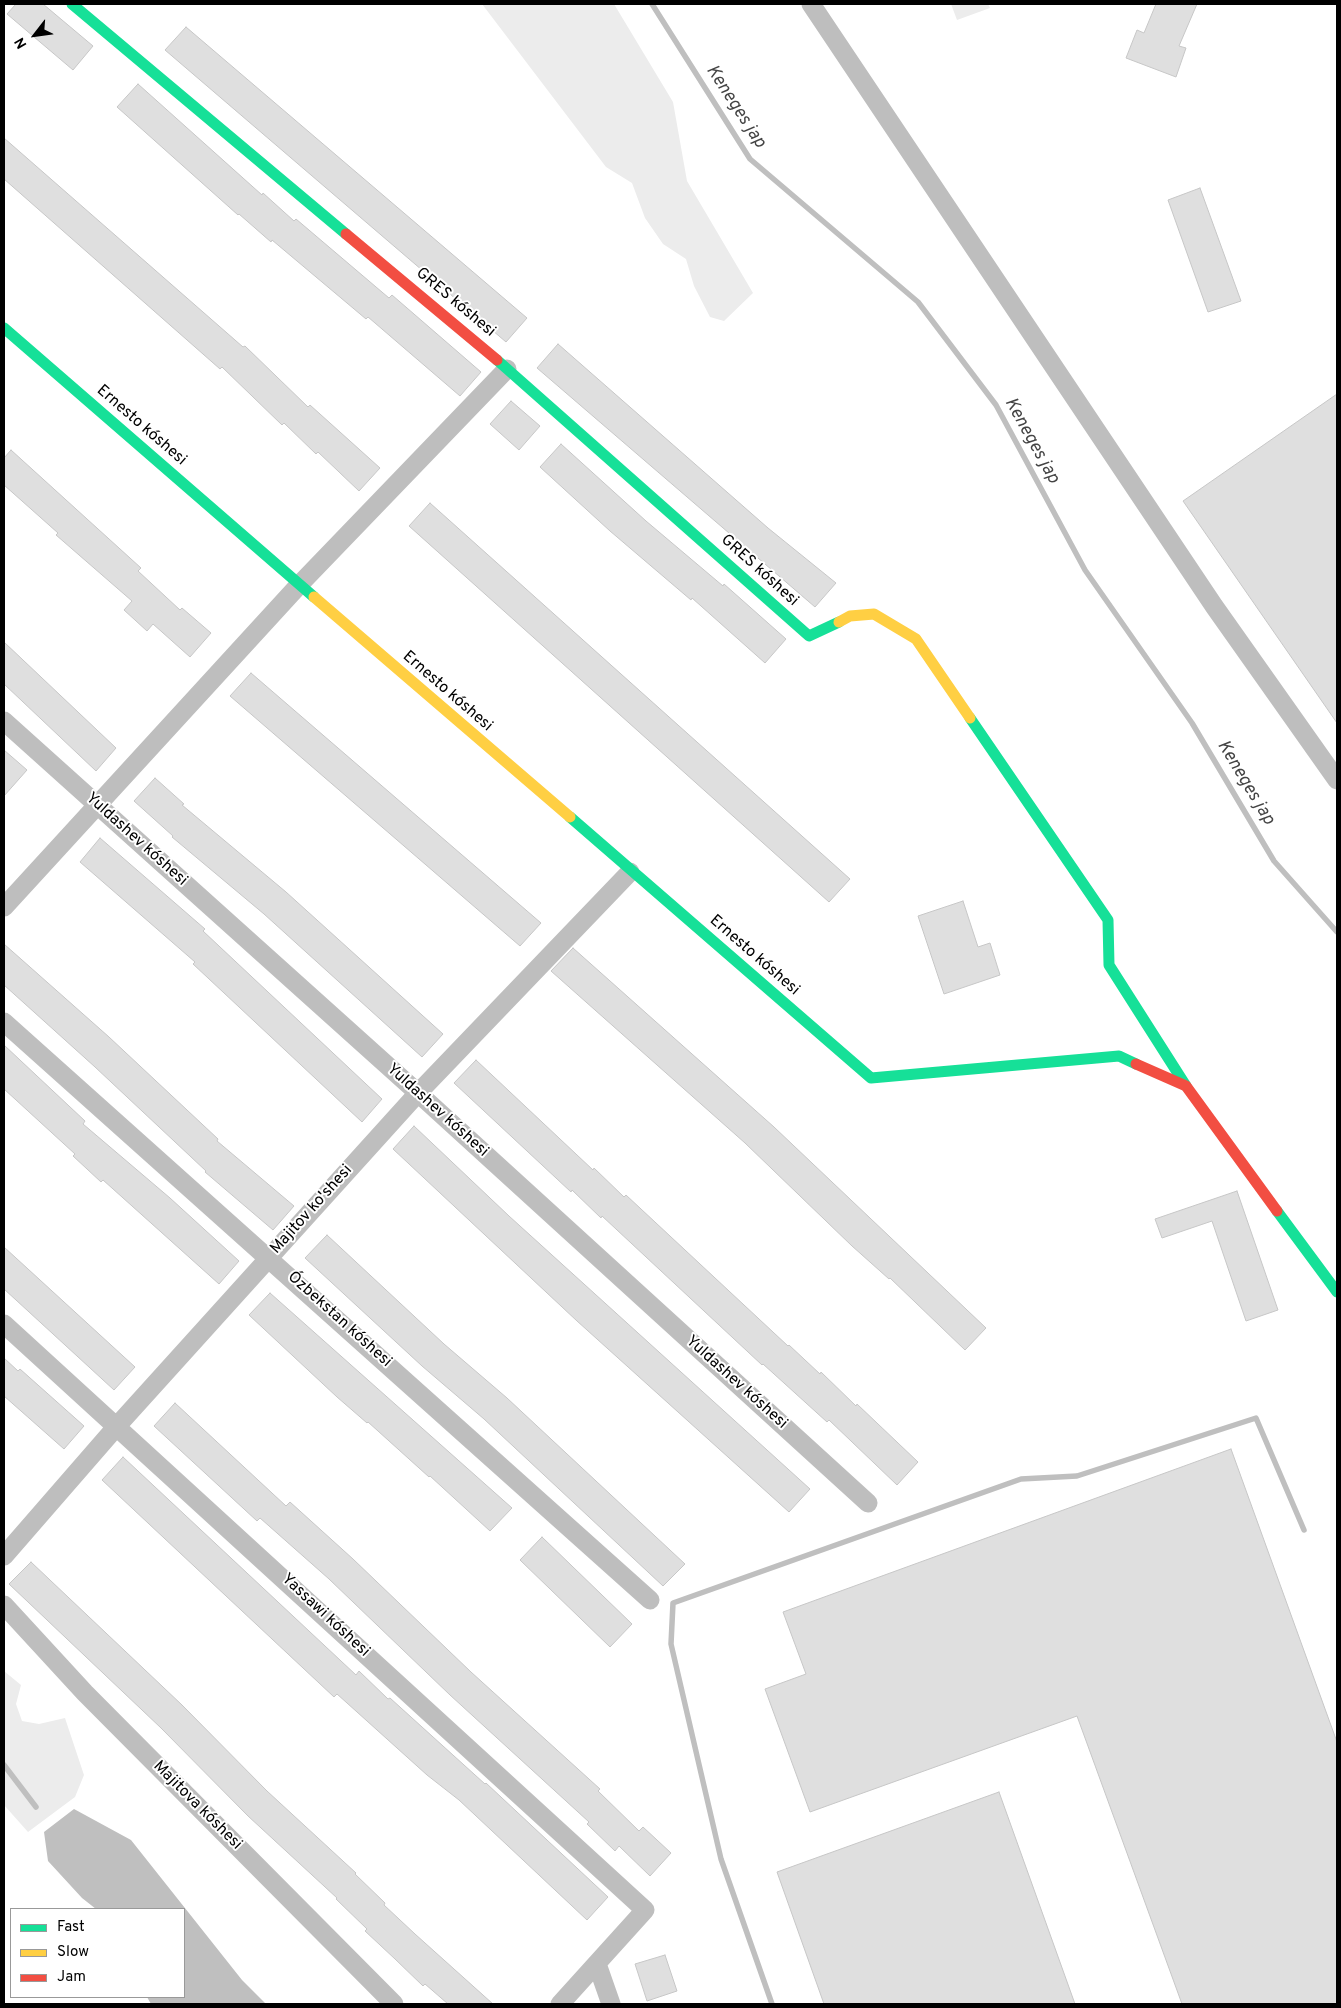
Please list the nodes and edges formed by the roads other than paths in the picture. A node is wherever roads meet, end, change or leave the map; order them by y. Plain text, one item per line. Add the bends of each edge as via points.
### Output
1 (72, 4) edge
2 (811, 4) edge
3 (4, 328) edge
4 (507, 369) junction
5 (298, 585) junction
6 (4, 721) edge
7 (1337, 780) edge
8 (97, 804) junction
9 (630, 872) junction
10 (4, 907) edge
11 (4, 1022) edge
12 (1186, 1086) junction
13 (418, 1093) junction
14 (269, 1258) junction
15 (1337, 1292) edge
16 (4, 1324) edge
17 (117, 1426) junction
18 (868, 1504) dead end
19 (4, 1556) edge
20 (650, 1600) dead end
21 (4, 1605) edge
22 (597, 1964) junction
23 (394, 2004) edge
24 (560, 2004) edge
25 (611, 2004) edge

1 - 4 street, GRES kóshesi
2 - 7 street via 1214,606
3 - 5 street, Ernesto kóshesi
4 - 5 street
4 - 12 street, GRES kóshesi via 809,636 850,616 874,614 916,640 1108,920 1109,965
5 - 8 street
5 - 9 street, Ernesto kóshesi
6 - 8 street, Yuldashev kóshesi
8 - 10 street
8 - 13 street, Yuldashev kóshesi
9 - 12 street, Ernesto kóshesi via 870,1078 1119,1056
9 - 13 street, Majitov ko'shesi
11 - 14 street, Ózbekstan kóshesi
12 - 15 street
13 - 14 street, Majitov ko'shesi
13 - 18 street, Yuldashev kóshesi
14 - 17 street, Majitov ko'shesi
14 - 20 street, Ózbekstan kóshesi
16 - 17 street, Yassawi kóshesi
17 - 19 street, Majitov ko'shesi
17 - 22 street, Yassawi kóshesi via 645,1910
21 - 23 street, Majitova kóshesi via 84,1693
22 - 24 street
22 - 25 street

